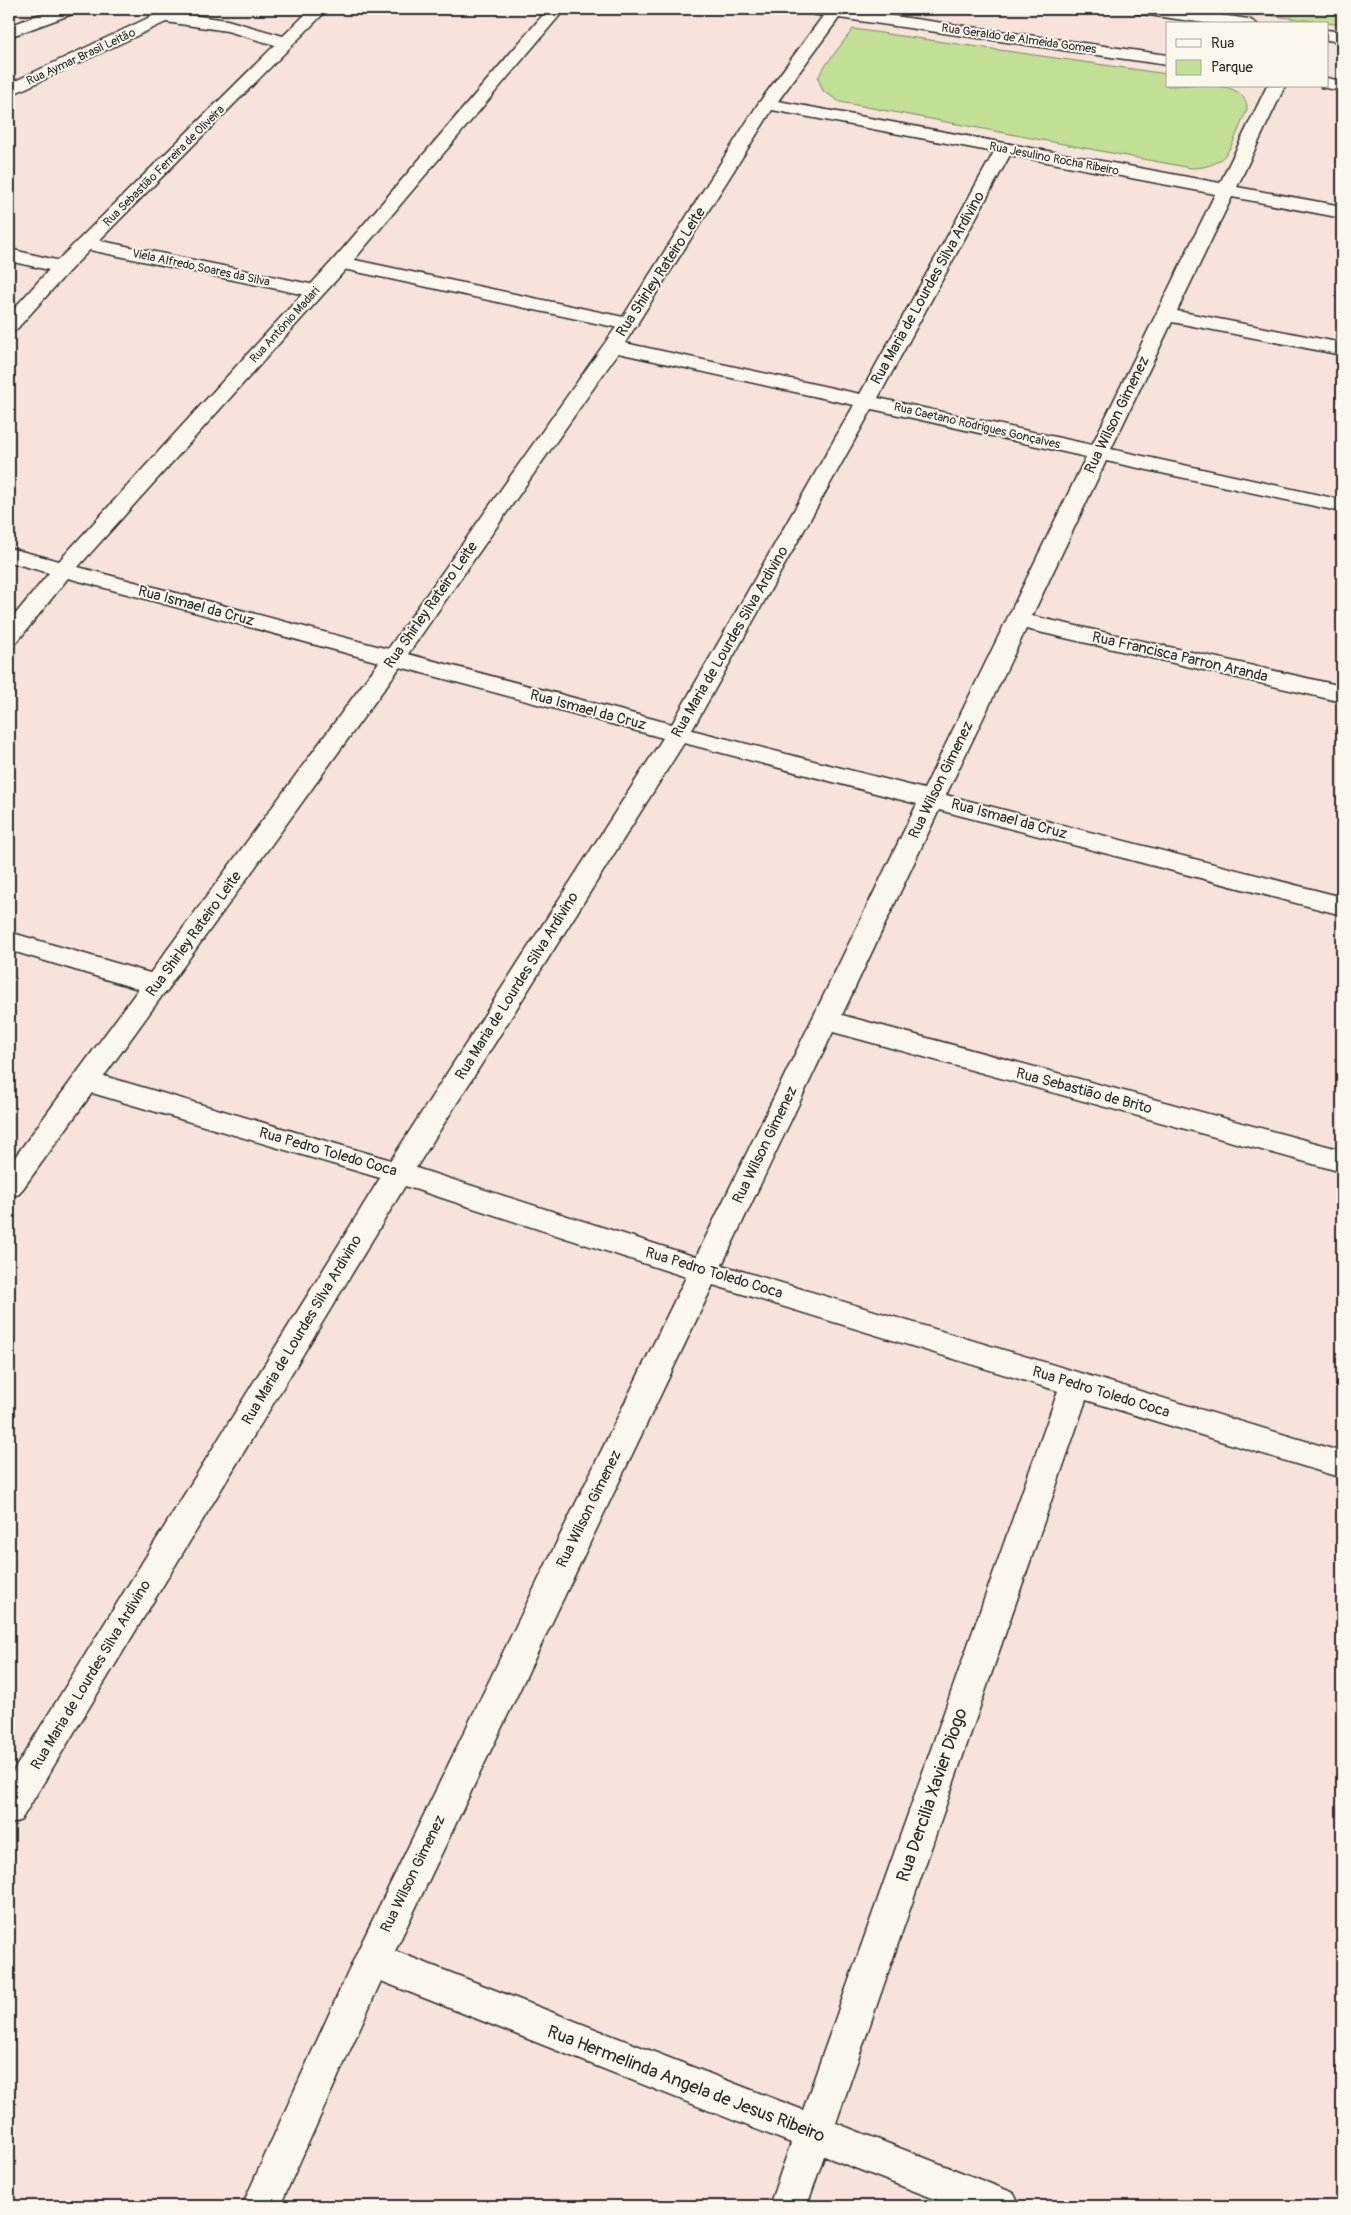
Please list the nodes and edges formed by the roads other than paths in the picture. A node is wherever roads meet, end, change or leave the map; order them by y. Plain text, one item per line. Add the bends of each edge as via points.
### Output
1 (69, 9) edge
2 (320, 9) edge
3 (557, 9) edge
4 (811, 9) edge
5 (1142, 9) edge
6 (836, 12) junction
7 (173, 13) edge
8 (1235, 22) edge
9 (9, 32) edge
10 (1328, 35) edge
11 (1342, 37) edge
12 (286, 43) junction
13 (1166, 60) edge
14 (1328, 83) edge
15 (1342, 86) edge
16 (1275, 88) edge
17 (9, 91) edge
18 (767, 104) junction
19 (1004, 150) junction
20 (1226, 191) junction
21 (1342, 212) edge
22 (87, 244) junction
23 (9, 255) edge
24 (341, 262) junction
25 (62, 267) junction
26 (315, 292) junction
27 (1166, 314) junction
28 (628, 324) junction
29 (9, 326) edge
30 (612, 346) junction
31 (1342, 349) edge
32 (867, 400) junction
33 (1098, 454) junction
34 (1342, 506) edge
35 (9, 555) edge
36 (62, 571) junction
37 (1018, 620) junction
38 (9, 637) edge
39 (394, 658) junction
40 (1342, 694) edge
41 (678, 734) junction
42 (932, 799) junction
43 (1342, 906) edge
44 (9, 941) edge
45 (158, 985) junction
46 (826, 1020) junction
47 (86, 1081) junction
48 (1342, 1162) edge
49 (398, 1173) junction
50 (9, 1186) edge
51 (704, 1271) junction
52 (1076, 1384) junction
53 (1342, 1465) edge
54 (9, 1810) edge
55 (372, 1960) junction
56 (814, 2134) junction
57 (261, 2206) edge
58 (788, 2206) edge
59 (1000, 2206) edge

1 - 9 street
2 - 12 street, Rua Sebastião Ferreira de Oliveira
3 - 24 street, Rua Antônio Madari
4 - 6 street, Rua Geraldo de Almeida Gomes
5 - 8 street
6 - 13 street, Rua Geraldo de Almeida Gomes
6 - 18 street, Rua Shirley Rateiro Leite
7 - 12 street via 252,30
7 - 17 street, Rua Aymar Brasil Leitão
10 - 11 street
12 - 22 street, Rua Sebastião Ferreira de Oliveira
14 - 15 street
16 - 20 street, Rua Wilson Gimenez
18 - 19 street, Rua Jesulino Rocha Ribeiro
18 - 28 street, Rua Shirley Rateiro Leite
19 - 20 street, Rua Jesulino Rocha Ribeiro
19 - 32 street, Rua Maria de Lourdes Silva Ardivino
20 - 21 street, Rua Jesulino Rocha Ribeiro
20 - 27 street, Rua Wilson Gimenez
22 - 25 street, Rua Sebastião Ferreira de Oliveira
22 - 26 street, Viela Alfredo Soares da Silva
23 - 25 street
24 - 26 street, Rua Antônio Madari
24 - 28 street
25 - 29 street, Rua Sebastião Ferreira de Oliveira
26 - 36 street, Rua Antônio Madari
27 - 31 street
27 - 33 street, Rua Wilson Gimenez
28 - 30 street, Rua Shirley Rateiro Leite
30 - 32 street, Rua Caetano Rodrigues Gonçalves
30 - 39 street, Rua Shirley Rateiro Leite
32 - 33 street, Rua Caetano Rodrigues Gonçalves
32 - 41 street, Rua Maria de Lourdes Silva Ardivino
33 - 34 street, Rua Caetano Rodrigues Gonçalves
33 - 37 street, Rua Wilson Gimenez
35 - 36 street, Rua Ismael da Cruz
36 - 38 street, Rua Antônio Madari
36 - 39 street, Rua Ismael da Cruz
37 - 40 street, Rua Francisca Parron Aranda
37 - 42 street, Rua Wilson Gimenez
39 - 41 street, Rua Ismael da Cruz
39 - 45 street, Rua Shirley Rateiro Leite
41 - 42 street, Rua Ismael da Cruz
41 - 49 street, Rua Maria de Lourdes Silva Ardivino
42 - 43 street, Rua Ismael da Cruz
42 - 46 street, Rua Wilson Gimenez
44 - 45 street
45 - 47 street, Rua Shirley Rateiro Leite
46 - 48 street, Rua Sebastião de Brito
46 - 51 street, Rua Wilson Gimenez
47 - 49 street, Rua Pedro Toledo Coca
47 - 50 street, Rua Shirley Rateiro Leite
49 - 51 street, Rua Pedro Toledo Coca
49 - 54 street, Rua Maria de Lourdes Silva Ardivino
51 - 52 street, Rua Pedro Toledo Coca
51 - 55 street, Rua Wilson Gimenez
52 - 53 street, Rua Pedro Toledo Coca
52 - 56 street, Rua Dercilia Xavier Diogo
55 - 56 street, Rua Hermelinda Angela de Jesus Ribeiro
55 - 57 street, Rua Wilson Gimenez
56 - 58 street, Rua Dercilia Xavier Diogo
56 - 59 street, Rua Hermelinda Angela de Jesus Ribeiro

